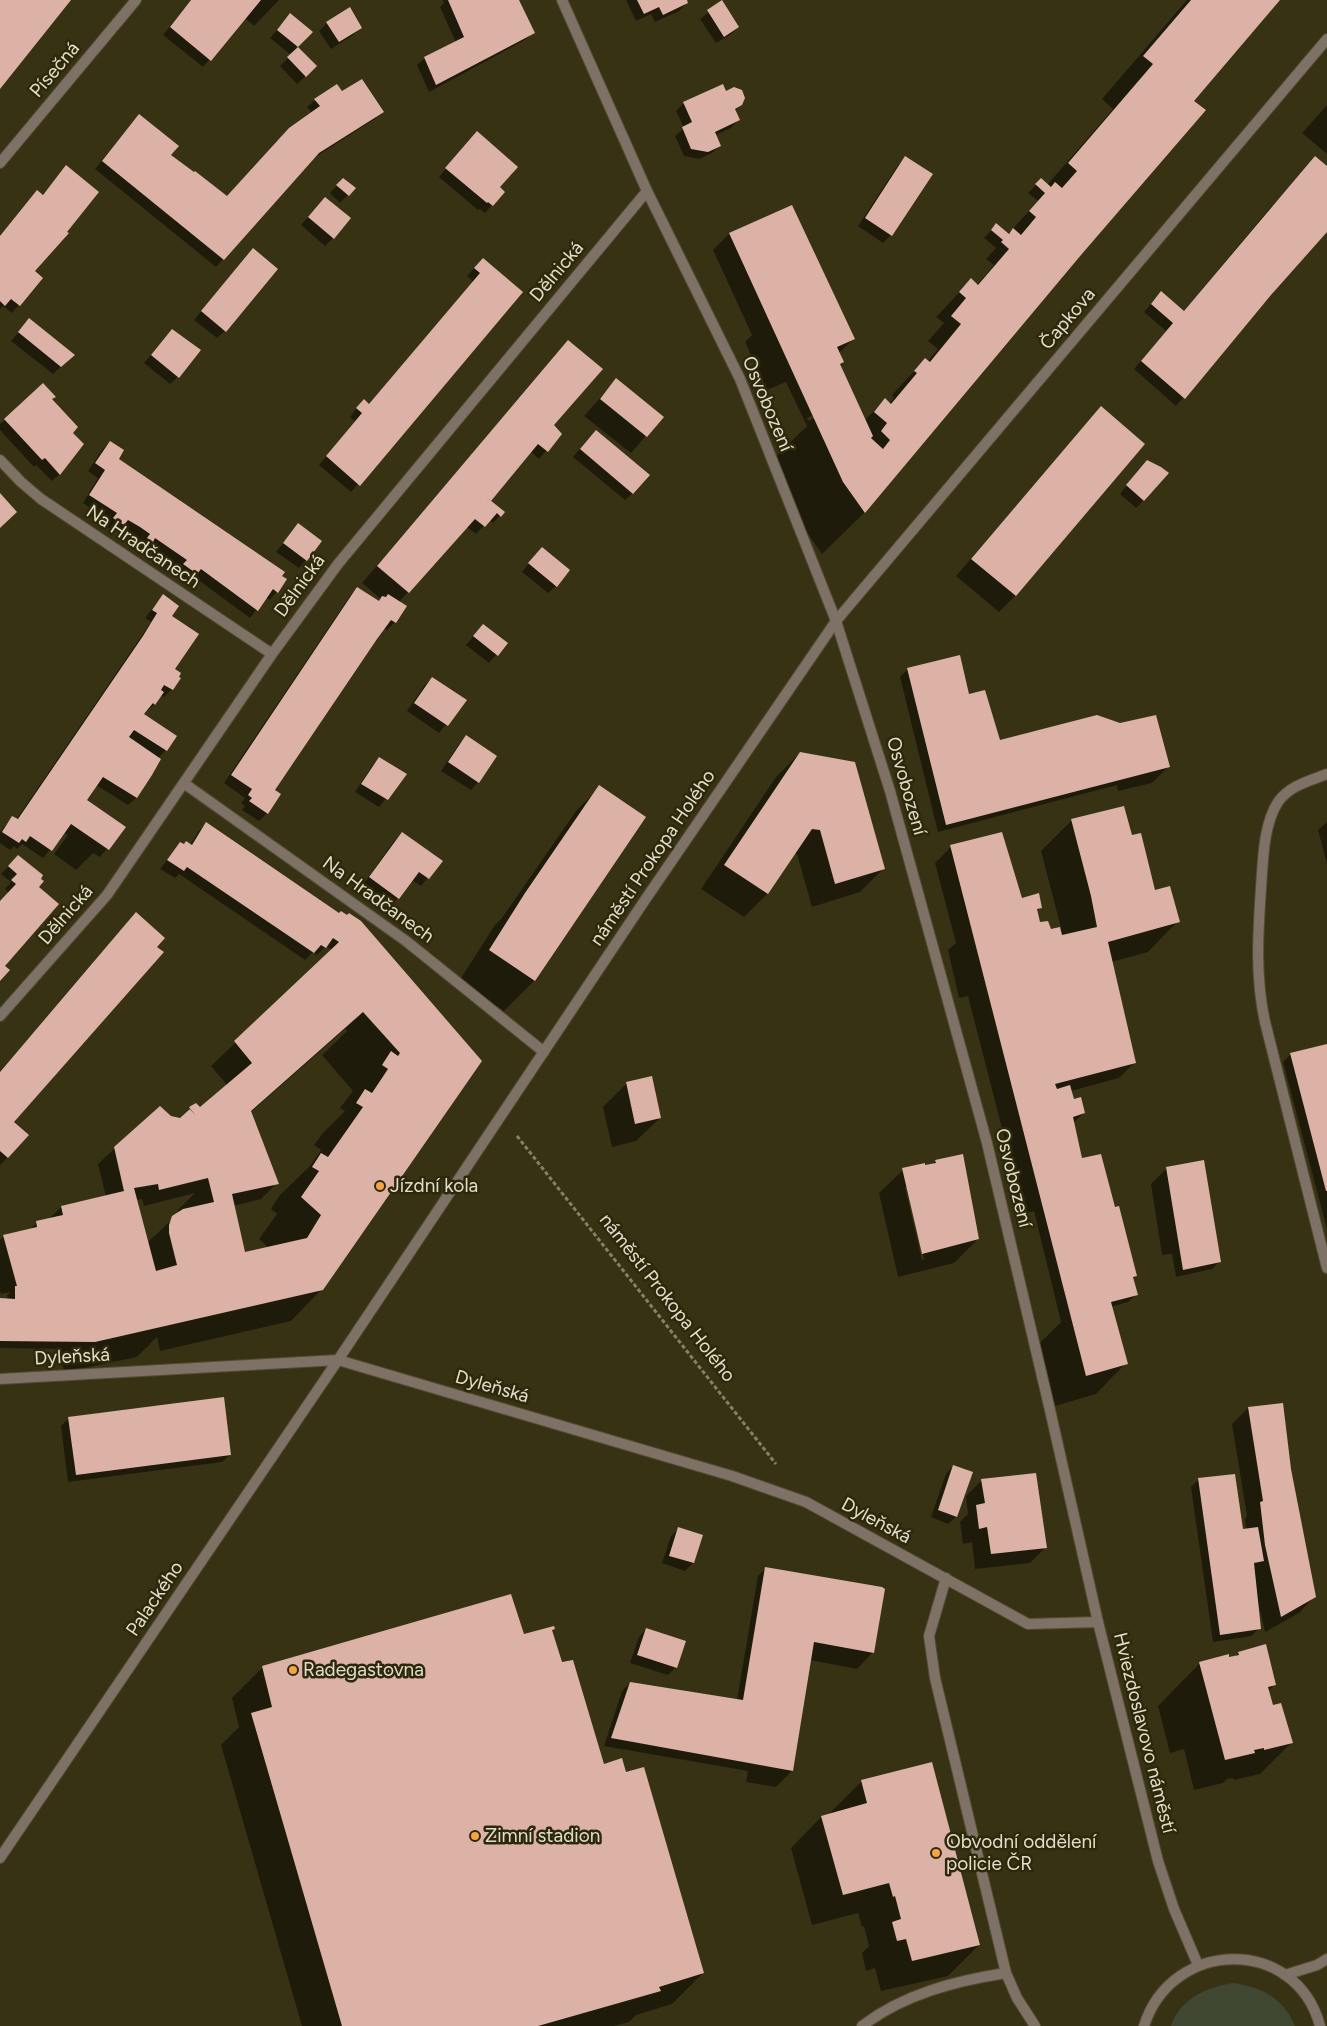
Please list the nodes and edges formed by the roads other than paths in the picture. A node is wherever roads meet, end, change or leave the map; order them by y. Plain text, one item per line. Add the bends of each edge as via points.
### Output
1 (136, 0) edge
2 (562, 0) edge
3 (1327, 39) edge
4 (0, 162) edge
5 (647, 191) junction
6 (0, 460) edge
7 (836, 621) junction
8 (272, 654) junction
9 (1327, 774) edge
10 (185, 784) junction
11 (0, 1016) edge
12 (544, 1052) junction
13 (1327, 1268) edge
14 (338, 1360) junction
15 (0, 1379) edge
16 (946, 1578) junction
17 (1098, 1622) junction
18 (0, 1858) edge
19 (1327, 1959) edge
20 (1198, 1965) junction
21 (1006, 1973) junction
22 (1285, 1975) junction
23 (862, 2026) edge
24 (1035, 2026) edge
25 (1144, 2026) edge
26 (1320, 2026) edge

1 - 4 street, Písečná
2 - 5 street, Osvobození
3 - 7 street, Čapkova
5 - 7 street, Osvobození via 740,380
5 - 8 street, Dělnická via 338,564
6 - 8 street, Na Hradčanech via 41,499
7 - 12 street, náměstí Prokopa Holého
7 - 17 street, Osvobození via 890,791 987,1143
8 - 10 street, Dělnická
9 - 13 street via 1297,785 1279,802 1271,817 1263,852 1257,955 1264,1022
10 - 11 street, Dělnická via 107,895
10 - 12 street, Na Hradčanech via 406,941
12 - 14 street, náměstí Prokopa Holého
14 - 15 street, Dyleňská
14 - 16 street, Dyleňská via 732,1476 806,1502
14 - 18 street, Palackého
16 - 17 street, Hviezdoslavovo náměstí via 1028,1624
16 - 21 street via 929,1636 935,1678
17 - 20 street, Hviezdoslavovo náměstí via 1158,1861
19 - 22 street
20 - 22 street via 1219,1959 1243,1959 1265,1964
20 - 25 street via 1177,1976 1160,1993 1148,2012
21 - 23 street via 968,1979 915,1995
21 - 24 street
22 - 26 street via 1304,1993

